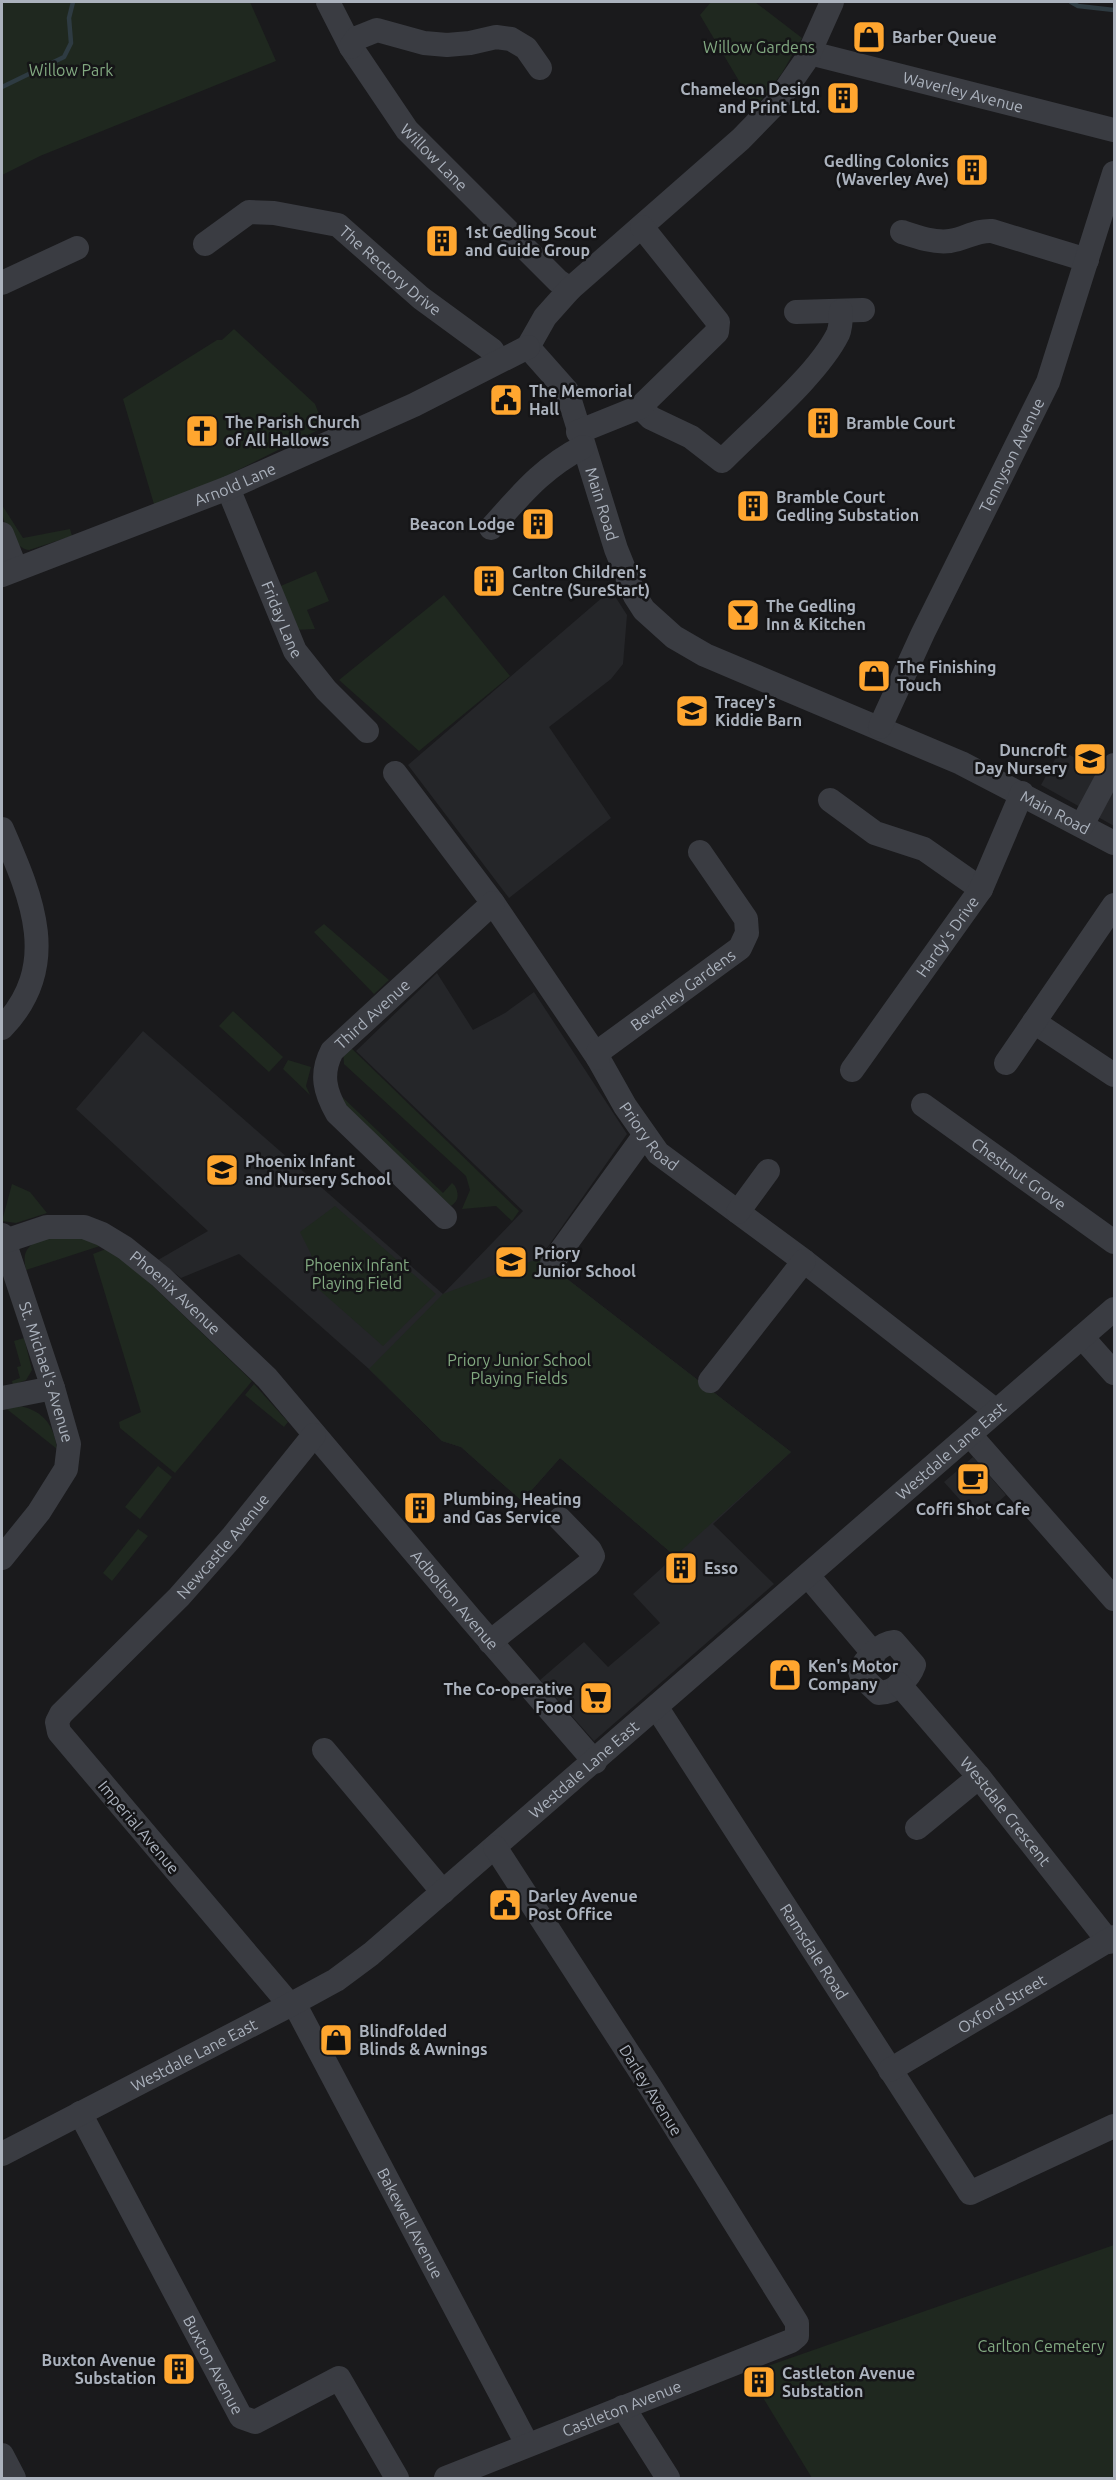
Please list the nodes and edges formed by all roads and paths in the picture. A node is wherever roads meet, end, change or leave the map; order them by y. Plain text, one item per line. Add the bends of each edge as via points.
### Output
1 (328, 2) edge
2 (832, 2) edge
3 (351, 47) junction
4 (810, 52) junction
5 (540, 68) dead end
6 (1114, 130) edge
7 (1114, 173) edge
8 (1107, 224) edge
9 (642, 226) junction
10 (902, 232) dead end
11 (205, 244) dead end
12 (71, 256) dead end
13 (1087, 260) junction
14 (2, 283) edge
15 (570, 289) junction
16 (796, 312) dead end
17 (528, 347) junction
18 (499, 361) junction
19 (640, 407) junction
20 (580, 440) junction
21 (228, 488) junction
22 (491, 528) dead end
23 (2, 534) edge
24 (9, 572) edge
25 (880, 728) junction
26 (367, 731) dead end
27 (1114, 765) edge
28 (395, 773) dead end
29 (1022, 793) junction
30 (830, 800) dead end
31 (1082, 825) junction
32 (2, 829) edge
33 (1114, 843) edge
34 (700, 852) dead end
35 (981, 889) junction
36 (493, 903) junction
37 (1114, 905) edge
38 (1034, 1022) junction
39 (2, 1028) edge
40 (598, 1058) junction
41 (1006, 1063) dead end
42 (852, 1070) dead end
43 (1114, 1075) edge
44 (923, 1105) dead end
45 (644, 1136) junction
46 (768, 1171) dead end
47 (738, 1212) junction
48 (445, 1217) dead end
49 (2, 1235) edge
50 (2, 1242) edge
51 (1114, 1242) edge
52 (804, 1261) junction
53 (552, 1263) dead end
54 (1114, 1309) edge
55 (1082, 1337) junction
56 (1114, 1373) edge
57 (710, 1381) dead end
58 (53, 1388) junction
59 (2, 1398) edge
60 (996, 1411) junction
61 (314, 1435) junction
62 (970, 1435) junction
63 (560, 1519) dead end
64 (2, 1558) edge
65 (809, 1577) junction
66 (1114, 1599) edge
67 (490, 1642) junction
68 (125, 1650) joint
69 (657, 1708) junction
70 (324, 1750) dead end
71 (595, 1762) junction
72 (979, 1778) junction
73 (917, 1828) dead end
74 (495, 1847) junction
75 (443, 1892) junction
76 (1112, 1939) edge
77 (292, 2004) junction
78 (890, 2070) junction
79 (80, 2113) junction
80 (1114, 2126) edge
81 (2, 2154) edge
82 (797, 2336) joint
83 (623, 2407) junction
84 (527, 2444) junction
85 (2, 2455) edge
86 (14, 2478) edge
87 (397, 2478) edge
88 (446, 2478) edge
89 (668, 2478) edge

1 - 3 street, Willow Lane
2 - 4 street
3 - 5 street via 357,38 377,30 424,44 470,44 496,37 532,42
3 - 15 street, Willow Lane via 407,130
4 - 6 street, Waverley Avenue
4 - 9 street via 777,102
7 - 8 street, Tennyson Avenue
8 - 13 street, Tennyson Avenue
9 - 15 street
9 - 19 street via 718,322 717,332 706,345
10 - 13 street via 923,239 951,241 981,230 992,231
11 - 18 street, The Rectory Drive via 249,212 338,225 421,298 492,350
12 - 14 street
13 - 25 street, Tennyson Avenue via 1048,382
15 - 17 street via 545,317
16 - 19 street via 852,311 803,380 722,461 691,437 651,418
17 - 18 street, Arnold Lane
17 - 20 street, Main Road via 567,391
18 - 21 street, Arnold Lane via 414,405
19 - 20 street
20 - 22 street via 532,482
20 - 25 street, Main Road via 629,585 650,615 674,637 705,655
21 - 24 street, Arnold Lane
21 - 26 street, Friday Lane via 296,651 326,690
23 - 24 street
25 - 29 street, Main Road
27 - 31 street
28 - 36 street, Priory Road
29 - 31 street, Main Road
29 - 35 street, Hardy's Drive
30 - 35 street via 874,832 924,849
31 - 33 street, Main Road
32 - 39 street via 22,876 37,940 32,983
34 - 40 street, Beverley Gardens via 746,919 747,933 740,948 598,1052
35 - 42 street, Hardy's Drive
36 - 40 street, Priory Road
36 - 48 street, Third Avenue via 332,1052 325,1068 328,1097 337,1113
37 - 38 street
38 - 41 street
38 - 43 street
40 - 45 street, Priory Road
44 - 51 street, Chestnut Grove
45 - 47 street, Priory Road via 658,1153
45 - 53 street
46 - 47 street
47 - 52 street, Priory Road
49 - 50 street, St. Michael's Avenue
50 - 58 street, St. Michael's Avenue
50 - 61 street, Phoenix Avenue via 54,1227 84,1227 125,1248 178,1292 267,1378
52 - 57 street
52 - 60 street, Priory Road
54 - 55 street, Westdale Lane East
55 - 56 street
55 - 60 street, Westdale Lane East
58 - 59 street
58 - 64 street, St. Michael's Avenue via 68,1435 68,1462 39,1512
60 - 62 street, Westdale Lane East
61 - 67 street, Adbolton Avenue
61 - 68 street, Newcastle Avenue via 232,1537
62 - 65 street, Westdale Lane East
62 - 66 street
63 - 67 street via 590,1550 593,1556 589,1564
65 - 69 street, Westdale Lane East
65 - 72 street, Westdale Crescent via 874,1654 862,1664 862,1677 879,1693 887,1693 899,1684
67 - 71 street, Adbolton Avenue
68 - 77 street, Imperial Avenue via 61,1714 57,1722 59,1732
69 - 71 street, Westdale Lane East
69 - 78 street, Ramsdale Road
70 - 75 street
71 - 74 street, Westdale Lane East
72 - 73 street
72 - 76 street, Westdale Crescent
74 - 75 street, Westdale Lane East
74 - 82 street, Darley Avenue via 797,2323
75 - 77 street, Westdale Lane East via 336,1980
76 - 78 street, Oxford Street
77 - 79 street, Westdale Lane East
77 - 84 street, Bakewell Avenue
78 - 80 street, Ramsdale Road via 970,2193
79 - 81 street, Westdale Lane East
79 - 87 street, Buxton Avenue via 241,2417 255,2422 339,2378
82 - 83 street, Castleton Avenue
83 - 84 street, Castleton Avenue
83 - 89 street
84 - 88 street, Castleton Avenue
85 - 86 street

